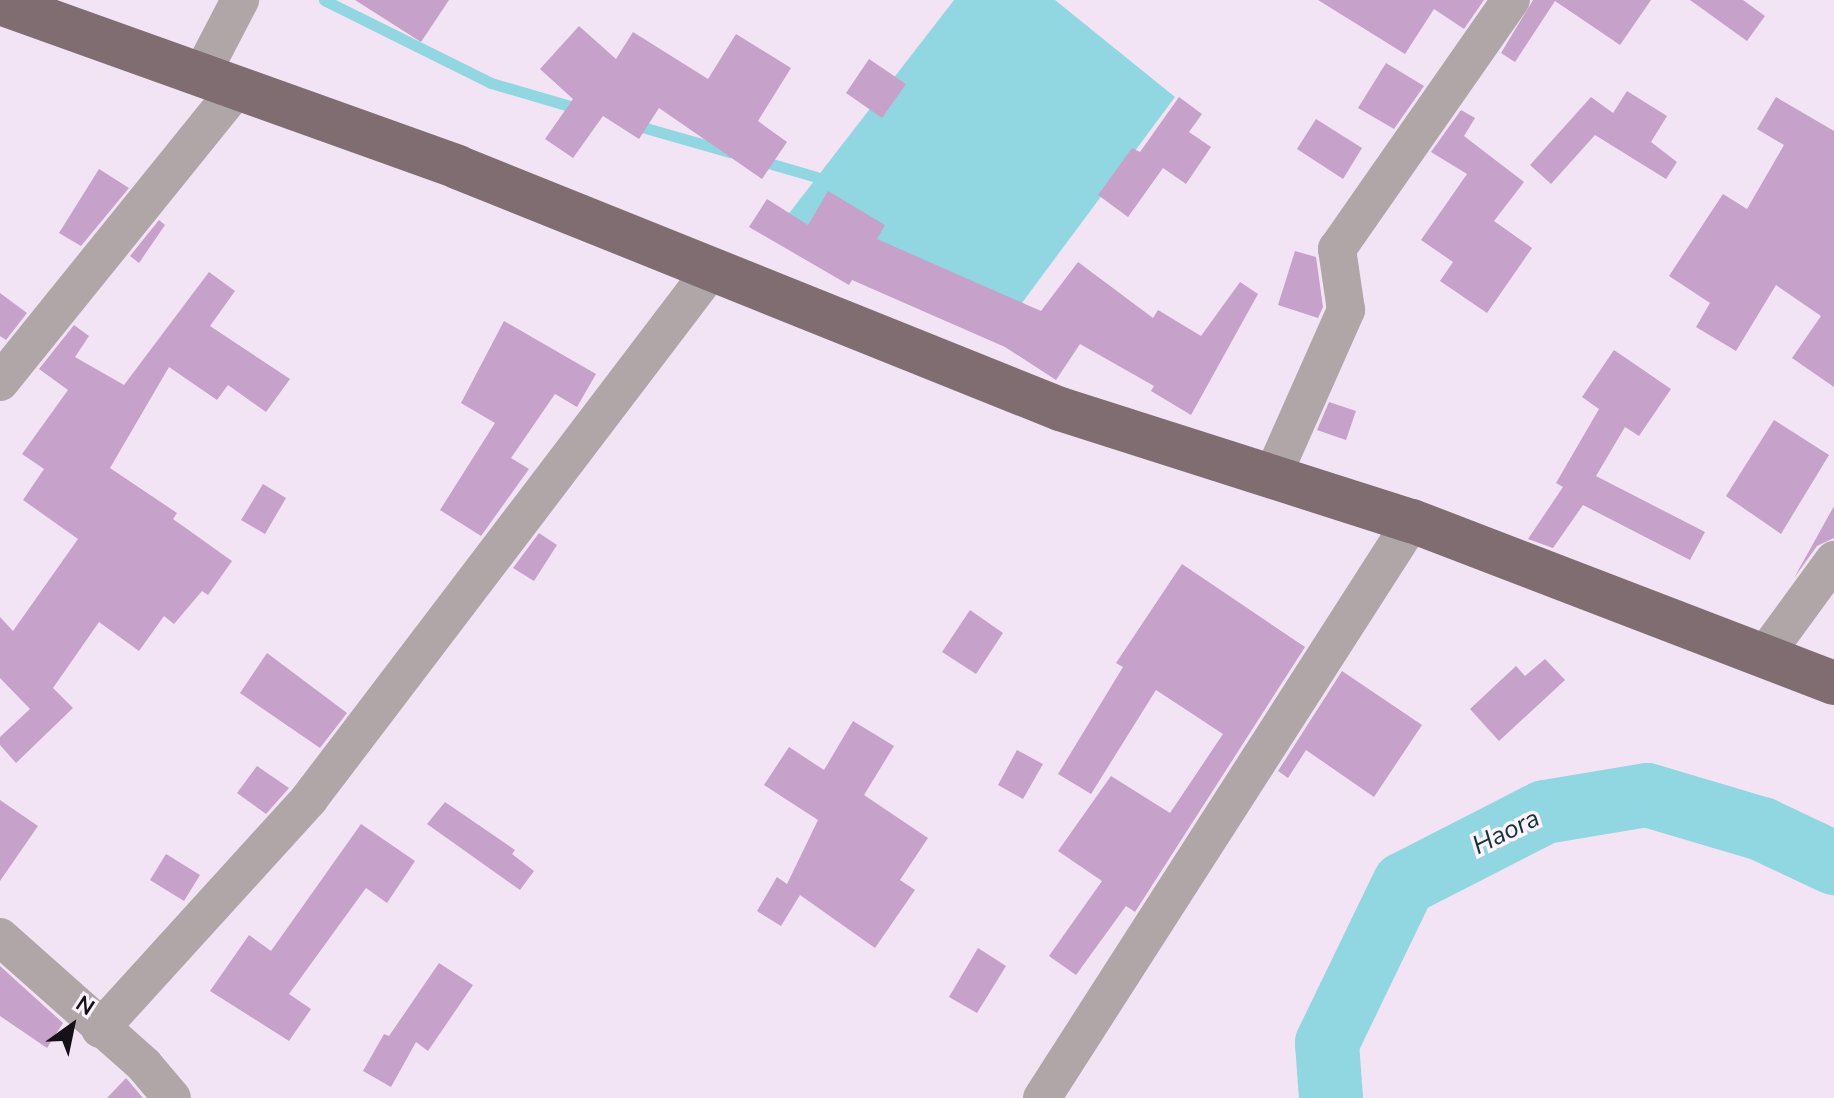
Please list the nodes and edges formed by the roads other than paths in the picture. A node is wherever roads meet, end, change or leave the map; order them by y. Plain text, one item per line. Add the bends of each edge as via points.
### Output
1 (240, 0) edge
2 (1511, 0) edge
3 (0, 3) edge
4 (219, 82) junction
5 (712, 269) junction
6 (0, 382) edge
7 (1272, 477) junction
8 (1412, 521) junction
9 (1834, 560) edge
10 (1764, 656) junction
11 (1834, 683) edge
12 (0, 937) edge
13 (100, 1029) junction
14 (172, 1098) edge
15 (1042, 1098) edge

1 - 4 street
2 - 7 street via 1337,249 1346,310
3 - 4 main road
4 - 5 main road via 457,167
4 - 6 street
5 - 7 main road via 1060,409
5 - 13 street via 309,799
7 - 8 main road
8 - 10 main road
8 - 15 street
9 - 10 street
10 - 11 main road
12 - 13 street
13 - 14 street via 144,1065

